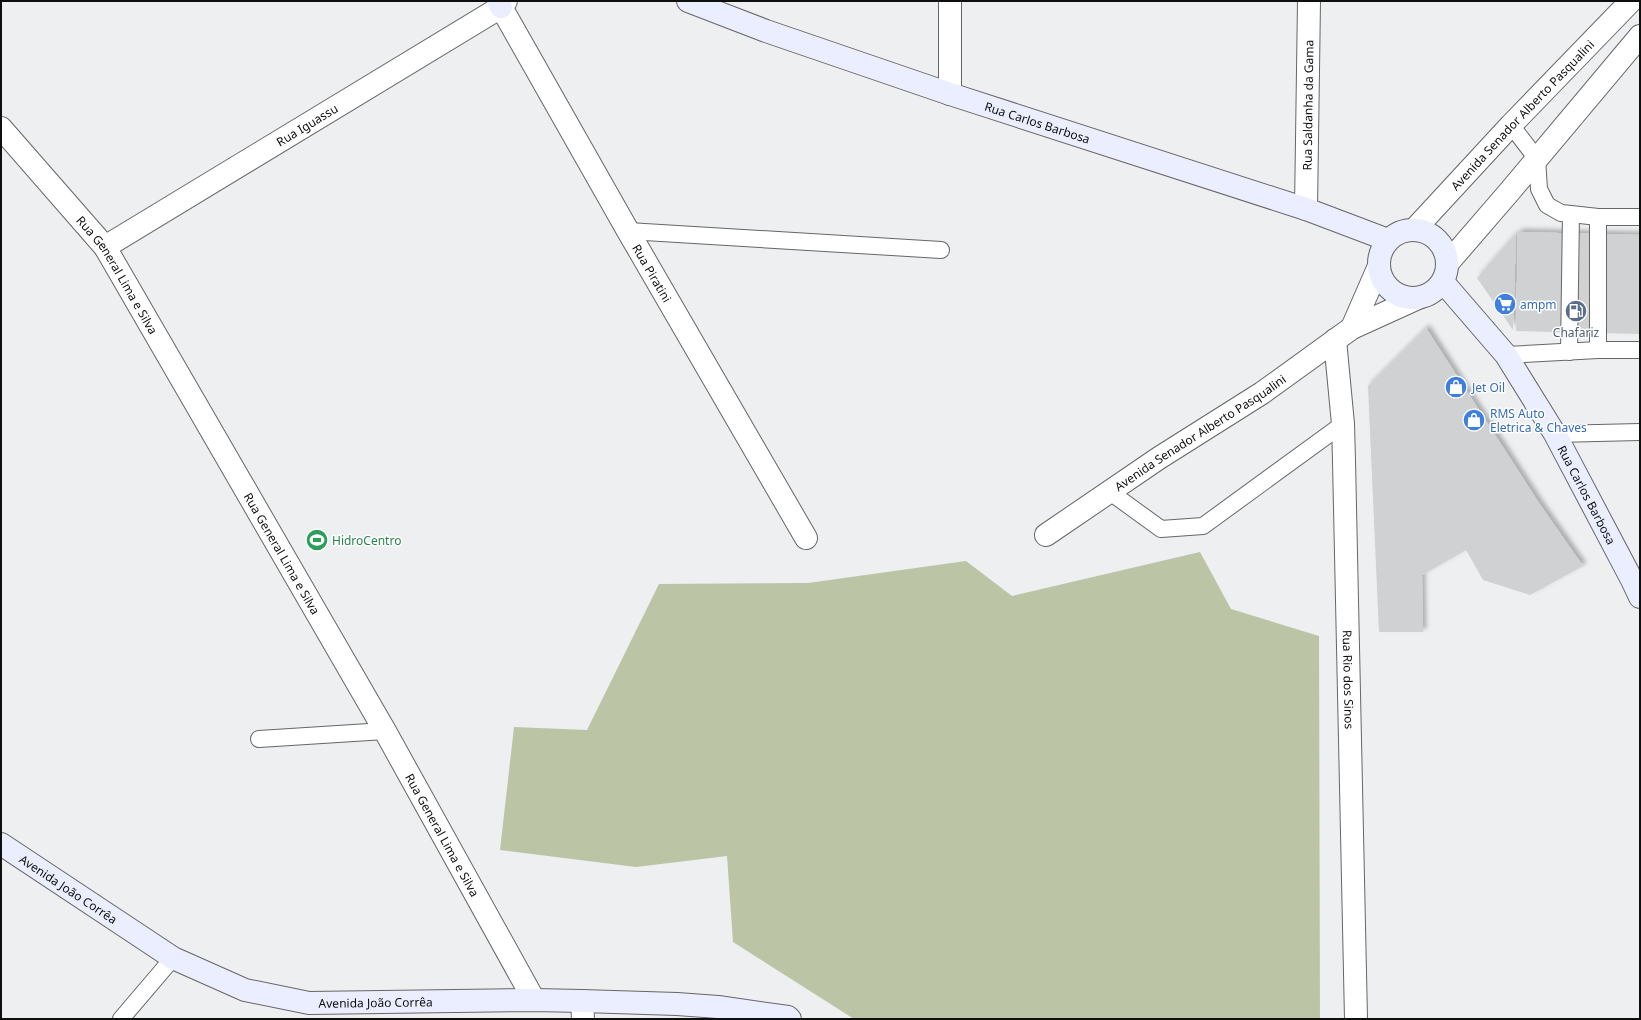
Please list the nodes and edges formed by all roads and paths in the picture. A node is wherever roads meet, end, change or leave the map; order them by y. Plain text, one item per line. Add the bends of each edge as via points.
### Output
1 (688, 1) edge
2 (950, 1) edge
3 (1309, 1) edge
4 (1631, 1) edge
5 (502, 3) edge
6 (1640, 36) edge
7 (950, 94) junction
8 (1511, 125) junction
9 (1, 128) edge
10 (1537, 159) junction
11 (1306, 209) junction
12 (1571, 214) junction
13 (1598, 217) junction
14 (1640, 217) edge
15 (1414, 230) junction
16 (628, 231) junction
17 (1388, 240) junction
18 (105, 247) junction
19 (941, 250) dead end
20 (1379, 266) junction
21 (1445, 273) junction
22 (1418, 298) junction
23 (1344, 334) junction
24 (1598, 350) junction
25 (1640, 350) edge
26 (1569, 352) junction
27 (1506, 355) junction
28 (1342, 424) junction
29 (1640, 432) edge
30 (1555, 434) junction
31 (1110, 492) junction
32 (1046, 535) dead end
33 (806, 538) dead end
34 (1640, 597) edge
35 (385, 731) junction
36 (259, 738) dead end
37 (1, 844) edge
38 (173, 958) junction
39 (534, 1000) junction
40 (583, 1010) edge
41 (718, 1013) edge
42 (121, 1019) edge
43 (790, 1019) edge
44 (1356, 1019) edge

1 - 7 street, Rua Carlos Barbosa via 766,31
2 - 7 street
3 - 11 street, Rua Saldanha da Gama
4 - 8 street, Avenida Senador Alberto Pasqualini
5 - 16 street, Rua Piratini
5 - 18 street, Rua Iguassu
6 - 10 street
7 - 11 street, Rua Carlos Barbosa
8 - 10 lane
8 - 15 street, Avenida Senador Alberto Pasqualini
9 - 18 street, Rua General Lima e Silva
10 - 12 lane via 1539,189 1546,205 1561,213
10 - 21 street
11 - 17 street, Rua Carlos Barbosa
12 - 13 lane
12 - 26 lane
13 - 14 lane
13 - 24 lane
15 - 17 street via 1400,232
15 - 21 street via 1428,233 1439,242 1445,252
16 - 19 lane
16 - 33 street, Rua Piratini
17 - 20 street via 1380,253
18 - 35 street, Rua General Lima e Silva
20 - 22 street via 1382,280 1391,291 1404,297
20 - 23 street
21 - 22 street via 1431,293
21 - 27 street, Rua Carlos Barbosa
22 - 23 street, Avenida Senador Alberto Pasqualini
23 - 28 street, Rua Rio dos Sinos
23 - 31 street, Avenida Senador Alberto Pasqualini via 1262,393
24 - 25 lane
24 - 26 lane
26 - 27 lane
27 - 30 street, Rua Carlos Barbosa
28 - 31 lane via 1203,526 1161,530
28 - 44 street, Rua Rio dos Sinos
29 - 30 lane
30 - 34 street, Rua Carlos Barbosa
31 - 32 street, Avenida Senador Alberto Pasqualini
35 - 36 lane
35 - 39 street, Rua General Lima e Silva
37 - 38 street, Avenida João Corrêa
38 - 39 street, Avenida João Corrêa via 245,990 310,1003
38 - 42 lane
39 - 40 street, Avenida João Corrêa
40 - 41 street, Avenida João Corrêa via 677,1004
41 - 43 street, Avenida João Corrêa

